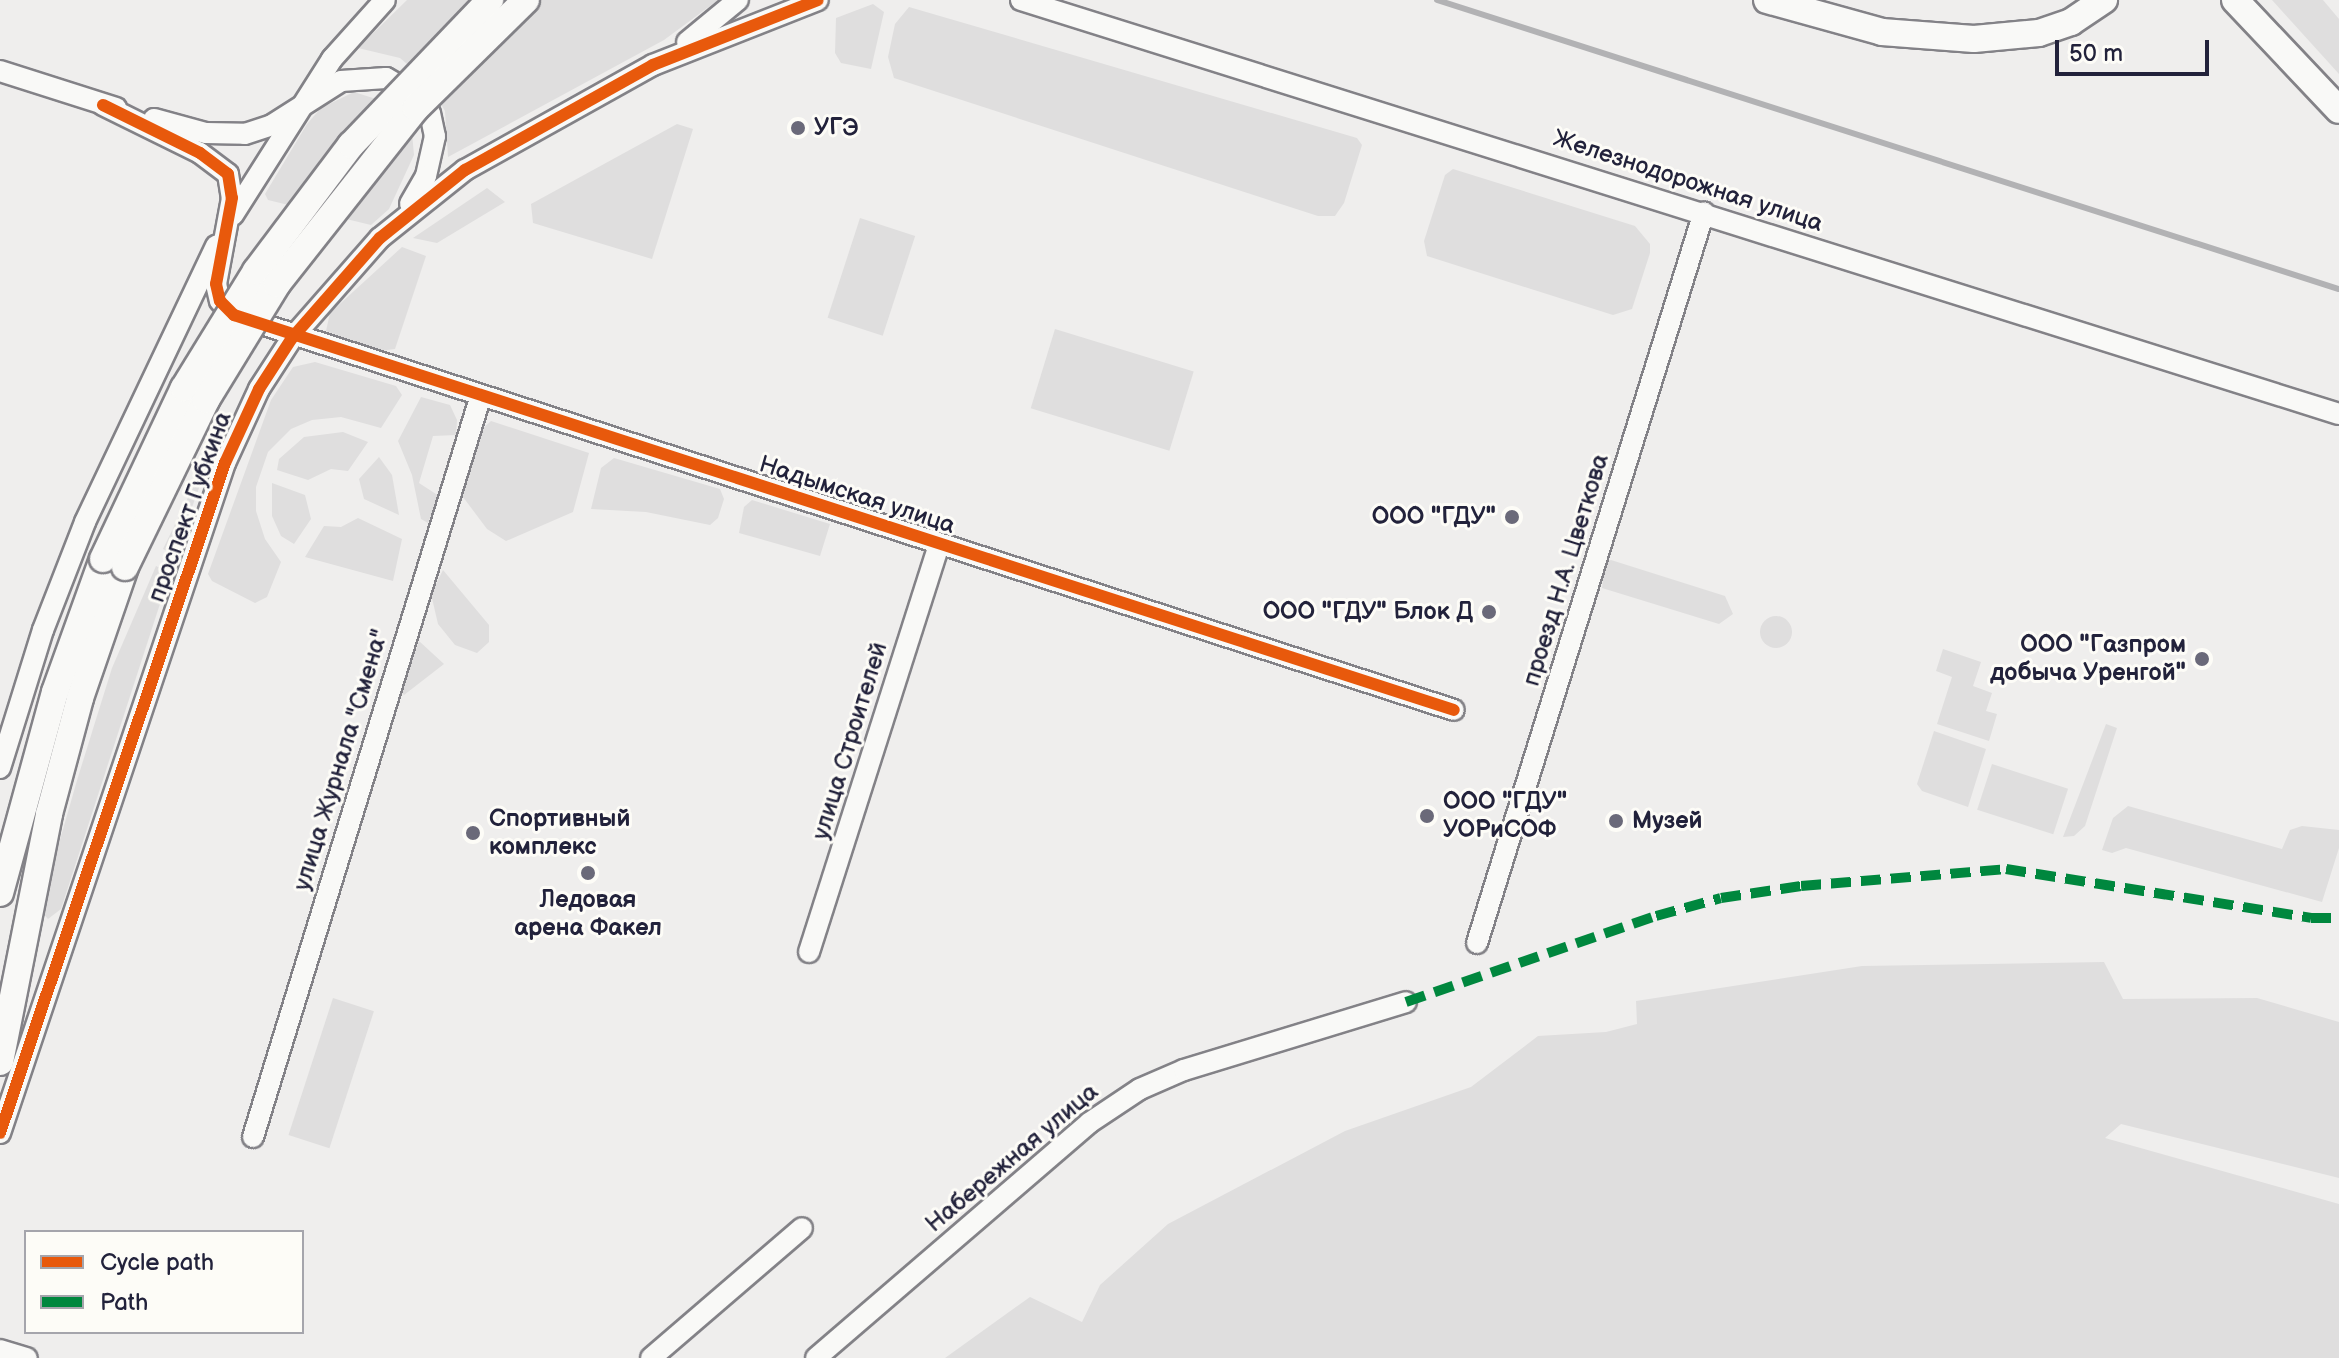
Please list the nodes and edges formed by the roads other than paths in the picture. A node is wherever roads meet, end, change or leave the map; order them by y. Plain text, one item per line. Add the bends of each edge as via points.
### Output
1 (385, 0) edge
2 (490, 0) edge
3 (526, 0) edge
4 (738, 0) edge
5 (818, 0) edge
6 (1021, 0) edge
7 (1767, 0) edge
8 (2104, 0) edge
9 (2235, 0) edge
10 (2247, 0) edge
11 (2257, 26) junction
12 (653, 65) junction
13 (0, 71) edge
14 (103, 105) junction
15 (2339, 110) edge
16 (296, 112) junction
17 (1704, 212) junction
18 (399, 220) junction
19 (226, 227) junction
20 (292, 338) junction
21 (480, 398) junction
22 (2339, 414) edge
23 (939, 544) junction
24 (114, 563) junction
25 (1454, 710) dead end
26 (0, 768) edge
27 (0, 893) edge
28 (1477, 943) dead end
29 (809, 952) dead end
30 (1406, 1002) dead end
31 (0, 1062) edge
32 (0, 1133) edge
33 (253, 1137) dead end
34 (802, 1228) dead end
35 (0, 1350) edge
36 (27, 1358) edge
37 (651, 1358) edge
38 (816, 1358) edge

1 - 16 street via 332,59
2 - 24 main road, bridge via 351,145 256,271 184,388
3 - 24 main road, bridge via 407,119 277,284
4 - 12 street via 716,22
5 - 12 street
6 - 17 street, Железнодорожная улица
7 - 8 main road via 1882,32 1974,39 2039,33 2071,22
9 - 11 main road
10 - 11 main road
11 - 15 main road
12 - 18 street, проспект Губкина via 510,142 436,189
13 - 14 street
14 - 16 street via 219,135 261,131
14 - 19 street, Надымская улица via 218,164 232,184
16 - 18 street via 352,77 386,78 417,96 430,113 432,158
16 - 19 street
17 - 22 street, Железнодорожная улица
17 - 28 street, проезд Н.А. Цветкова
18 - 20 street, проспект Губкина
19 - 20 street, Надымская улица via 216,284 220,301 234,315
19 - 26 street via 189,293 85,522 43,630
20 - 21 street, Надымская улица
20 - 32 street, проспект Губкина via 259,389 225,463
21 - 23 street, Надымская улица
21 - 33 street, улица Журнала "Смена"
23 - 25 street, Надымская улица
23 - 29 street, улица Строителей
24 - 27 main road via 26,793
24 - 31 main road via 49,814
30 - 38 street, Набережная улица via 1184,1070 1140,1089 1089,1123
34 - 37 street
35 - 36 street

